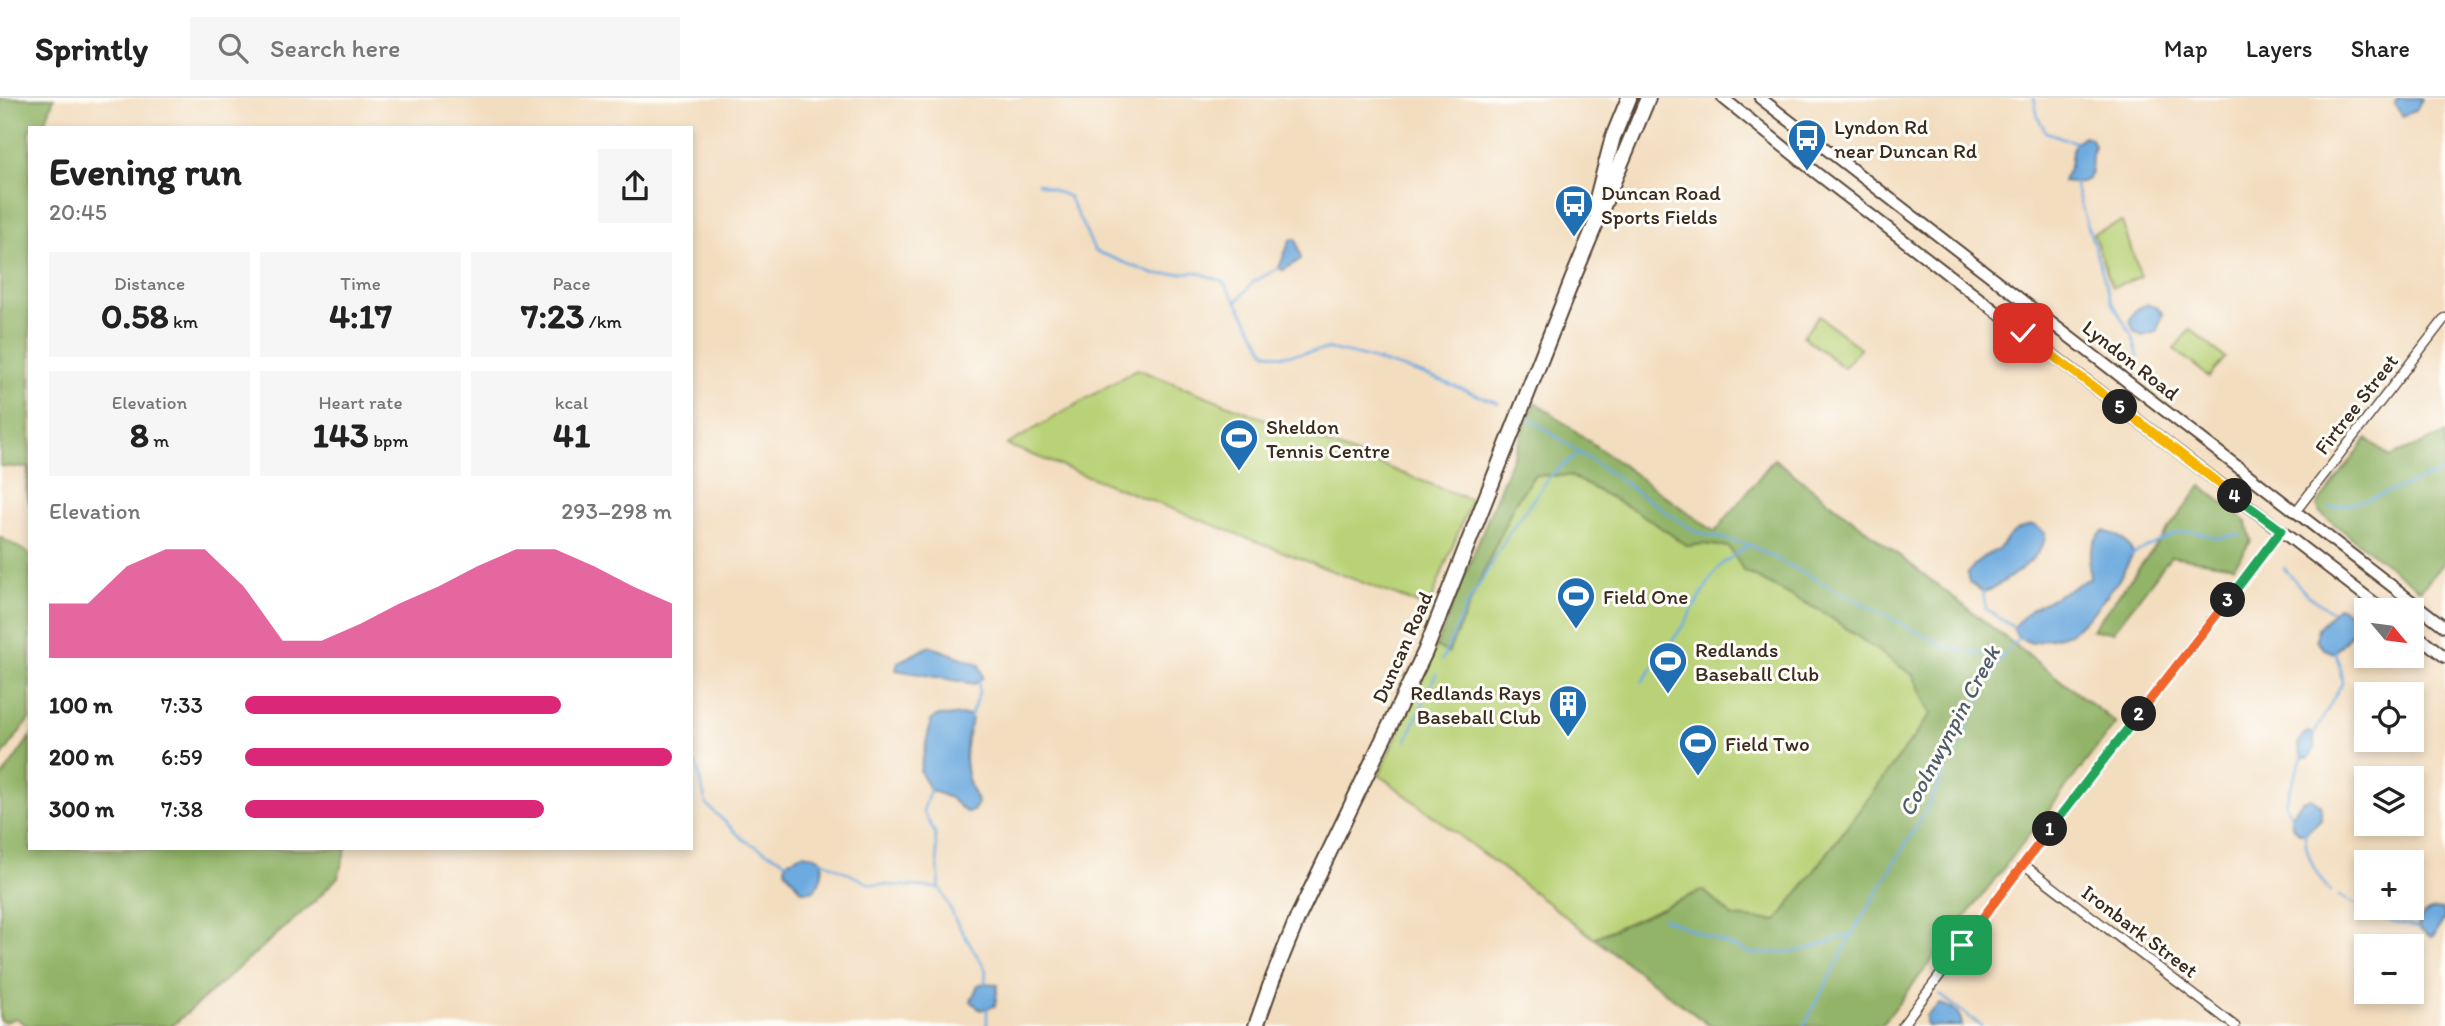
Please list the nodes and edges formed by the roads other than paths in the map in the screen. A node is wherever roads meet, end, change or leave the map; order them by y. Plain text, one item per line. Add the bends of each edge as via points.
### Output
1 (1629, 98) edge
2 (1648, 98) edge
3 (1723, 98) edge
4 (1760, 98) edge
5 (1830, 152) junction
6 (1815, 172) junction
7 (1573, 278) junction
8 (2445, 318) edge
9 (2296, 512) junction
10 (2281, 530) junction
11 (2368, 598) edge
12 (2445, 627) edge
13 (2424, 640) edge
14 (2445, 657) edge
15 (2024, 864) junction
16 (1256, 1026) edge
17 (1902, 1026) edge
18 (2235, 1026) edge

1 - 7 highway, Duncan Road via 1613,137
2 - 7 highway, Duncan Road
3 - 6 main road, Lyndon Road
4 - 5 main road, Lyndon Road
5 - 6 main road
5 - 9 main road, Lyndon Road
6 - 10 main road, Lyndon Road
7 - 16 highway, Duncan Road via 1425,652 1313,883
8 - 9 street, Firtree Street
9 - 10 main road
9 - 12 main road, Lyndon Road
10 - 11 main road, Lyndon Road
10 - 15 street
13 - 14 main road
15 - 17 street
15 - 18 street, Ironbark Street

